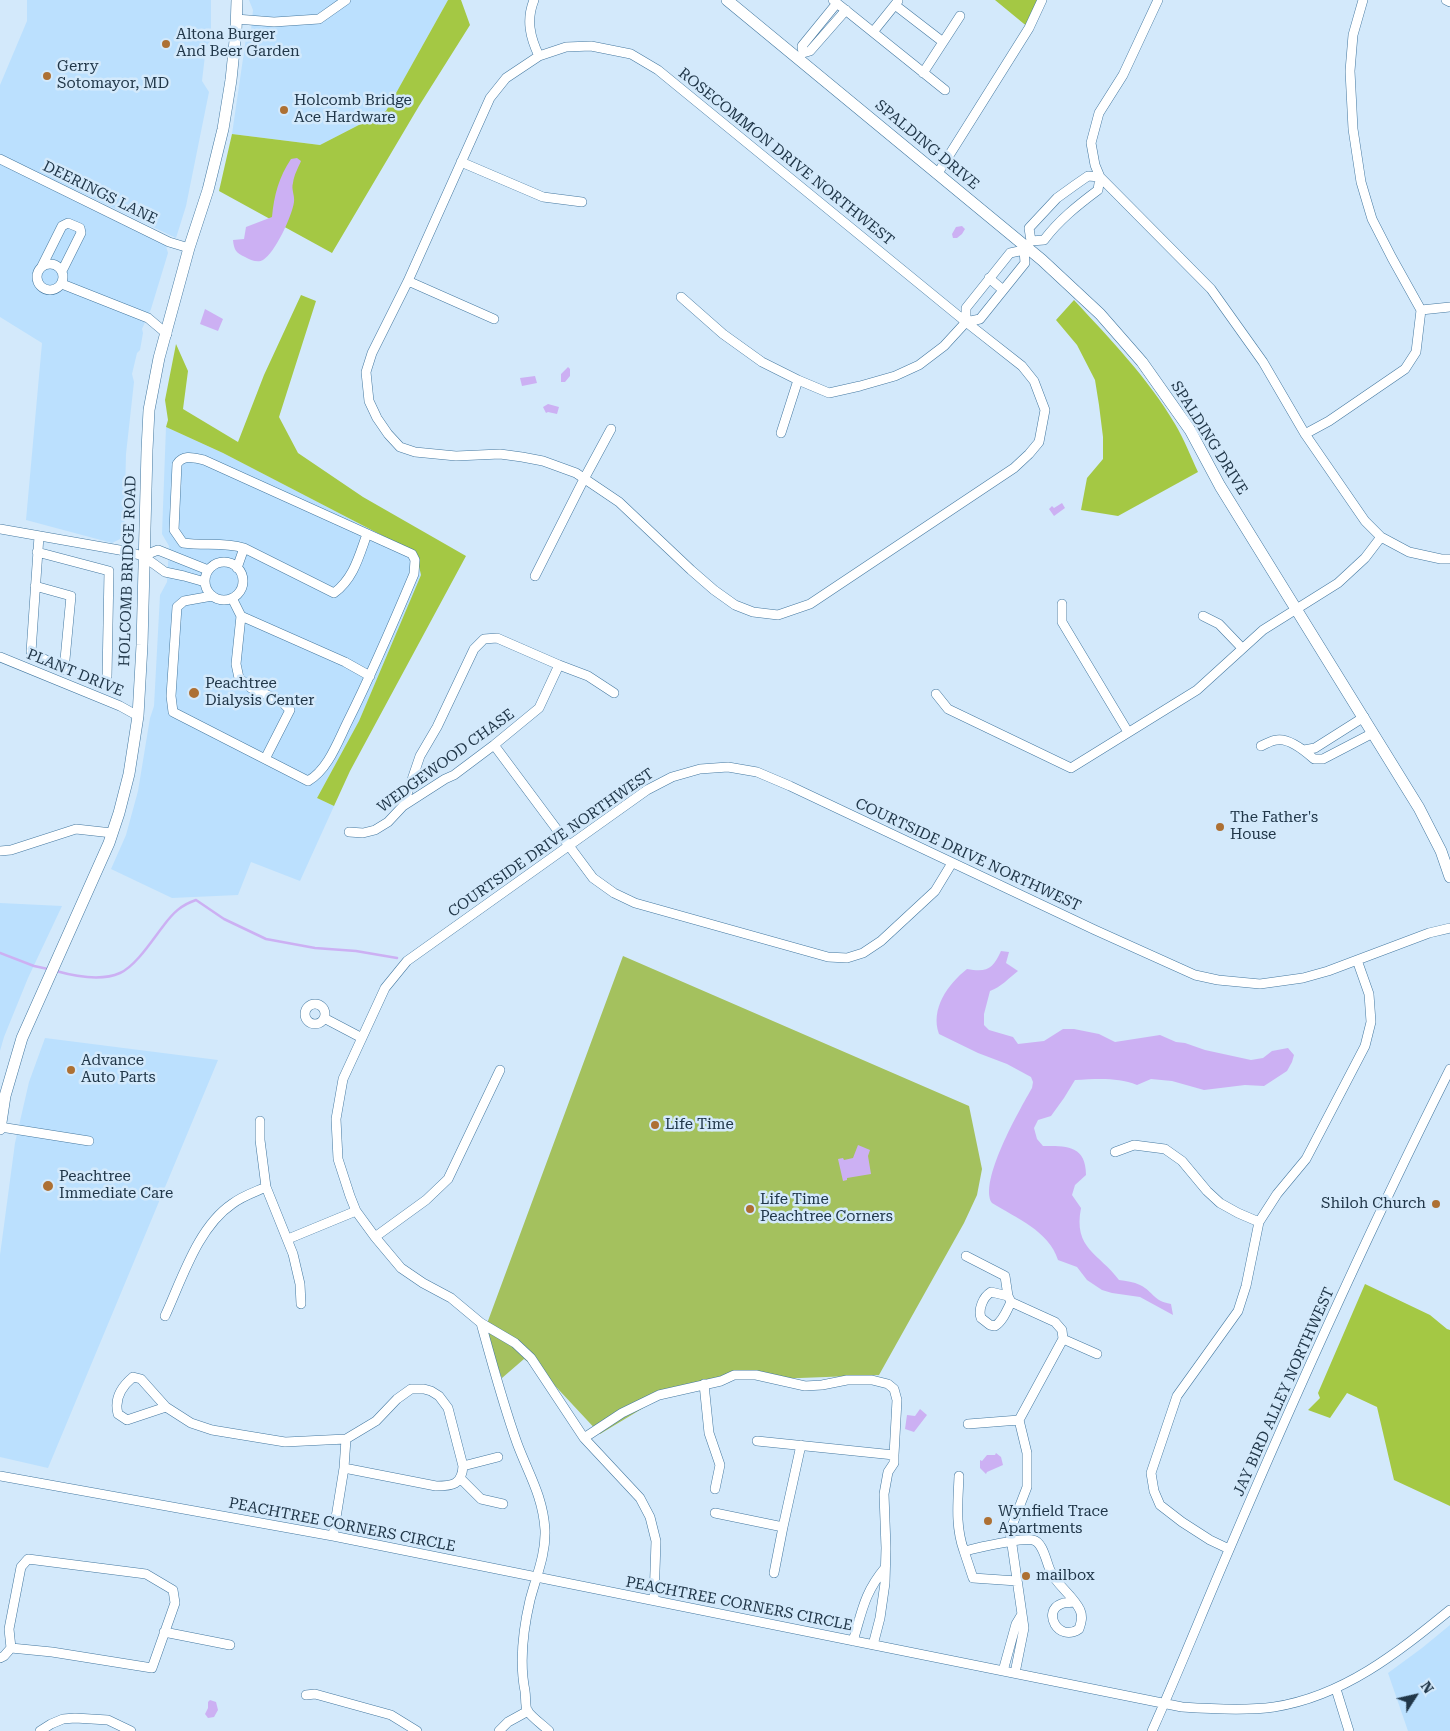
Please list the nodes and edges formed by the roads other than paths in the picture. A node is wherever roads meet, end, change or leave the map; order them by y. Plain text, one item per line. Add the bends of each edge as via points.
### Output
1 (237, 0) edge
2 (346, 0) edge
3 (534, 0) edge
4 (727, 0) edge
5 (1042, 0) edge
6 (1158, 0) edge
7 (1363, 0) edge
8 (1446, 0) edge
9 (835, 1) edge
10 (897, 2) edge
11 (1450, 2) edge
12 (846, 10) junction
13 (960, 16) dead end
14 (236, 19) junction
15 (873, 32) junction
16 (943, 42) junction
17 (801, 55) junction
18 (539, 56) junction
19 (923, 72) junction
20 (945, 90) dead end
21 (0, 159) edge
22 (461, 162) junction
23 (938, 173) junction
24 (1100, 176) junction
25 (582, 202) dead end
26 (1027, 246) junction
27 (189, 248) junction
28 (42, 266) junction
29 (62, 271) junction
30 (989, 278) junction
31 (408, 281) junction
32 (62, 284) junction
33 (1003, 290) junction
34 (681, 297) dead end
35 (1450, 307) edge
36 (1421, 310) junction
37 (494, 319) dead end
38 (966, 322) junction
39 (167, 334) junction
40 (798, 380) junction
41 (611, 429) dead end
42 (781, 433) dead end
43 (1305, 434) junction
44 (584, 479) junction
45 (0, 529) edge
46 (368, 534) junction
47 (39, 536) junction
48 (1380, 537) junction
49 (244, 548) junction
50 (38, 552) junction
51 (143, 556) junction
52 (1450, 559) edge
53 (237, 568) junction
54 (208, 570) junction
55 (535, 576) dead end
56 (205, 582) junction
57 (35, 586) junction
58 (212, 596) junction
59 (232, 598) junction
60 (1062, 604) dead end
61 (1297, 609) junction
62 (241, 616) junction
63 (1203, 616) dead end
64 (1242, 648) junction
65 (0, 657) edge
66 (559, 665) junction
67 (370, 676) junction
68 (107, 677) dead end
69 (614, 694) dead end
70 (936, 694) dead end
71 (138, 716) junction
72 (1364, 717) junction
73 (1128, 732) junction
74 (1373, 733) junction
75 (494, 746) junction
76 (1261, 746) dead end
77 (1304, 750) junction
78 (265, 759) junction
79 (403, 806) junction
80 (349, 832) dead end
81 (112, 833) junction
82 (568, 845) junction
83 (0, 851) edge
84 (952, 863) junction
85 (1450, 877) edge
86 (1450, 928) edge
87 (1357, 960) junction
88 (324, 1018) dead end
89 (362, 1038) junction
90 (1450, 1068) edge
91 (500, 1070) dead end
92 (260, 1120) dead end
93 (0, 1128) edge
94 (89, 1142) dead end
95 (1115, 1152) dead end
96 (266, 1187) junction
97 (356, 1212) junction
98 (1259, 1222) junction
99 (375, 1237) junction
100 (288, 1239) junction
101 (966, 1256) dead end
102 (300, 1304) dead end
103 (166, 1316) dead end
104 (481, 1323) junction
105 (1063, 1339) junction
106 (1097, 1354) dead end
107 (704, 1384) junction
108 (166, 1407) junction
109 (1019, 1420) junction
110 (968, 1424) dead end
111 (584, 1438) junction
112 (346, 1439) junction
113 (757, 1441) dead end
114 (801, 1445) junction
115 (894, 1455) junction
116 (498, 1457) dead end
117 (463, 1466) junction
118 (344, 1468) junction
119 (0, 1476) edge
120 (959, 1476) dead end
121 (461, 1479) junction
122 (715, 1489) dead end
123 (504, 1504) dead end
124 (715, 1512) dead end
125 (783, 1527) junction
126 (333, 1536) junction
127 (1011, 1541) junction
128 (1229, 1549) junction
129 (964, 1551) junction
130 (885, 1568) junction
131 (774, 1574) dead end
132 (538, 1578) junction
133 (1017, 1581) junction
134 (654, 1600) junction
135 (1074, 1602) dead end
136 (1450, 1610) edge
137 (1022, 1614) junction
138 (164, 1632) junction
139 (853, 1641) junction
140 (872, 1645) junction
141 (230, 1646) dead end
142 (11, 1648) junction
143 (0, 1658) edge
144 (1003, 1670) junction
145 (1015, 1673) junction
146 (1336, 1689) junction
147 (306, 1695) dead end
148 (1164, 1703) junction
149 (528, 1711) junction
150 (40, 1731) edge
151 (131, 1731) edge
152 (417, 1731) edge
153 (499, 1731) edge
154 (549, 1731) edge
155 (1152, 1731) edge
156 (1349, 1731) edge

1 - 14 main road, HOLCOMB BRIDGE ROAD
2 - 14 street via 319,19 274,22
3 - 18 street via 529,24
4 - 17 main road, SPALDING DRIVE
5 - 23 street via 1020,43
6 - 24 street via 1123,75 1099,113 1092,144
7 - 36 street via 1353,34 1350,71 1361,182 1372,219
8 - 11 street
9 - 12 street
9 - 17 street via 802,46
10 - 15 street
10 - 16 street
12 - 15 street
12 - 17 street via 810,51
13 - 16 street
14 - 27 main road, HOLCOMB BRIDGE ROAD via 232,80 224,124 208,190
15 - 19 street
16 - 19 street
17 - 23 main road, SPALDING DRIVE
18 - 22 street, ROSECOMMON DRIVE NORTHWEST via 506,78 490,98
18 - 38 street, ROSECOMMON DRIVE NORTHWEST via 566,47 591,46 631,54 658,70
19 - 20 street
21 - 27 street, DEERINGS LANE via 169,242
22 - 25 street via 543,197
22 - 31 street, ROSECOMMON DRIVE NORTHWEST
23 - 26 main road, SPALDING DRIVE
24 - 26 street via 1098,190 1071,211 1044,240
24 - 26 street via 1088,176 1058,198 1029,228
24 - 43 street via 1211,289 1264,362
26 - 30 street via 1010,253
26 - 33 street via 1025,263
26 - 61 main road, SPALDING DRIVE via 1100,314 1142,362 1190,430 1220,486
27 - 39 main road, HOLCOMB BRIDGE ROAD
28 - 29 street via 56,265
28 - 29 street via 62,226 68,222 80,228 82,234
28 - 32 street via 37,276 42,288 55,290
29 - 32 street
30 - 33 street
30 - 38 street via 966,308
31 - 37 street
31 - 44 street, ROSECOMMON DRIVE NORTHWEST via 372,353 366,372 369,401 388,434 400,447 414,452 522,457 543,461
32 - 39 street via 148,318
33 - 38 street via 980,320
34 - 40 street via 723,334 762,362
35 - 36 street
36 - 43 street via 1416,352 1405,368
38 - 40 street via 944,346 919,365 895,376 829,393
38 - 44 street, ROSECOMMON DRIVE NORTHWEST via 1022,366 1034,381 1045,410 1039,442 1014,468 810,604 778,615 753,612 735,605 703,580 619,502
39 - 51 main road, HOLCOMB BRIDGE ROAD via 149,410
40 - 42 street
41 - 44 street
43 - 48 street via 1348,499
44 - 55 street
45 - 47 street
46 - 49 street via 352,574 334,592
46 - 49 street via 204,460 180,459 177,464 174,530 183,543 232,544
46 - 67 street via 412,554 415,560 414,574
47 - 50 street
47 - 51 street
48 - 52 street via 1409,552
48 - 61 street via 1365,558 1338,583
49 - 53 street
50 - 57 street
50 - 68 street via 109,570
51 - 54 street via 158,550
51 - 56 street via 165,572
51 - 71 main road, HOLCOMB BRIDGE ROAD
53 - 54 street via 225,562
53 - 59 street via 242,584
54 - 56 street
56 - 58 street
57 - 57 street via 31,652 64,670 71,596
58 - 59 street via 222,600
58 - 78 street via 184,601 177,607 171,696 173,712
59 - 62 street
60 - 73 street via 1062,622
61 - 64 street via 1263,630
61 - 72 main road, SPALDING DRIVE
62 - 67 street
62 - 78 street via 236,664 239,678 250,688 281,701 290,710
63 - 64 street via 1219,624
64 - 73 street via 1197,690
65 - 71 street, PLANT DRIVE
66 - 69 street via 588,676
66 - 75 street, WEDGEWOOD CHASE via 539,708
66 - 79 street via 497,638 484,638 474,649 420,756
67 - 78 street via 327,761 314,778 308,781
70 - 73 street via 948,709 1071,768
71 - 81 main road, HOLCOMB BRIDGE ROAD via 128,774
72 - 74 main road, SPALDING DRIVE
72 - 77 street via 1315,748
74 - 77 street via 1323,759 1314,759
74 - 85 main road, SPALDING DRIVE via 1419,808
75 - 79 street, WEDGEWOOD CHASE
75 - 82 street
76 - 77 street via 1278,740
79 - 80 street, WEDGEWOOD CHASE via 375,830
81 - 83 street via 76,829
81 - 93 main road, HOLCOMB BRIDGE ROAD via 22,1038
82 - 84 street, COURTSIDE DRIVE NORTHWEST via 647,790 672,777 700,769 728,767 774,779
82 - 84 street via 593,878 635,903 828,957 847,958 863,954 881,941 935,891
82 - 89 street, COURTSIDE DRIVE NORTHWEST via 407,961 388,982
84 - 87 street, COURTSIDE DRIVE NORTHWEST via 1195,975 1260,984 1303,978
86 - 87 street, COURTSIDE DRIVE NORTHWEST
87 - 98 street via 1369,994 1371,1022 1364,1046 1306,1159
88 - 89 street
89 - 97 street, COURTSIDE DRIVE NORTHWEST via 343,1079 336,1119 338,1159
90 - 128 street, JAY BIRD ALLEY NORTHWEST via 1403,1164
91 - 99 street via 448,1179 426,1200
92 - 96 street
93 - 94 street
95 - 98 street via 1134,1145 1165,1150 1182,1161 1220,1203
96 - 100 street
96 - 103 street via 231,1204 210,1225 196,1247
97 - 99 street, COURTSIDE DRIVE NORTHWEST
97 - 100 street
98 - 128 street via 1238,1311 1176,1396 1151,1474 1160,1505 1210,1540
99 - 104 street, COURTSIDE DRIVE NORTHWEST via 401,1268 451,1298
100 - 102 street via 299,1278
101 - 105 street via 1006,1276 1010,1299 1055,1322 1062,1330
104 - 111 street, COURTSIDE DRIVE NORTHWEST via 515,1343 531,1358
104 - 132 street via 500,1390 535,1482 542,1510 544,1551
105 - 106 street
105 - 109 street
107 - 111 street via 659,1395 622,1413
107 - 115 street via 734,1375 756,1375 805,1386 847,1380 888,1384 894,1389 897,1400
107 - 122 street via 709,1433 720,1464
108 - 108 street via 141,1379 133,1377 123,1386 116,1406 118,1414 127,1420
108 - 112 street via 212,1430 285,1442
109 - 110 street
109 - 127 street via 1027,1453 1027,1487 1010,1531
111 - 134 street, COURTSIDE DRIVE NORTHWEST via 640,1498 650,1518 656,1541
112 - 117 street via 376,1421 411,1389 424,1389 439,1396 448,1408
112 - 118 street
113 - 114 street
114 - 115 street
114 - 125 street
115 - 130 street via 884,1494
116 - 117 street
117 - 121 street
118 - 121 street via 436,1486 449,1486
118 - 126 street
119 - 126 street, PEACHTREE CORNERS CIRCLE
120 - 129 street via 957,1521
121 - 123 street via 481,1499
124 - 125 street
125 - 131 street
126 - 132 street, PEACHTREE CORNERS CIRCLE
127 - 129 street
127 - 133 street
127 - 135 street via 1036,1541 1050,1572
128 - 148 street, JAY BIRD ALLEY NORTHWEST
129 - 133 street via 973,1578
130 - 139 street via 866,1595
130 - 140 street via 883,1601
132 - 134 street, PEACHTREE CORNERS CIRCLE
132 - 149 street via 530,1600 523,1647
133 - 137 street
134 - 139 street, PEACHTREE CORNERS CIRCLE
136 - 146 street, PEACHTREE CORNERS CIRCLE via 1380,1665
137 - 144 street
137 - 145 street via 1024,1628
138 - 141 street
138 - 142 street via 152,1668
138 - 142 street via 175,1603 173,1590 146,1574 28,1559 21,1567 9,1629
139 - 140 street, PEACHTREE CORNERS CIRCLE
140 - 144 street, PEACHTREE CORNERS CIRCLE
142 - 143 street
144 - 145 street, PEACHTREE CORNERS CIRCLE
145 - 148 street, PEACHTREE CORNERS CIRCLE
146 - 148 street, PEACHTREE CORNERS CIRCLE via 1272,1707 1212,1710
146 - 156 street
147 - 152 street via 314,1694 391,1715
148 - 155 street, JAY BIRD ALLEY NORTHWEST
149 - 153 street
149 - 154 street
150 - 151 street via 62,1719 75,1718 108,1720

